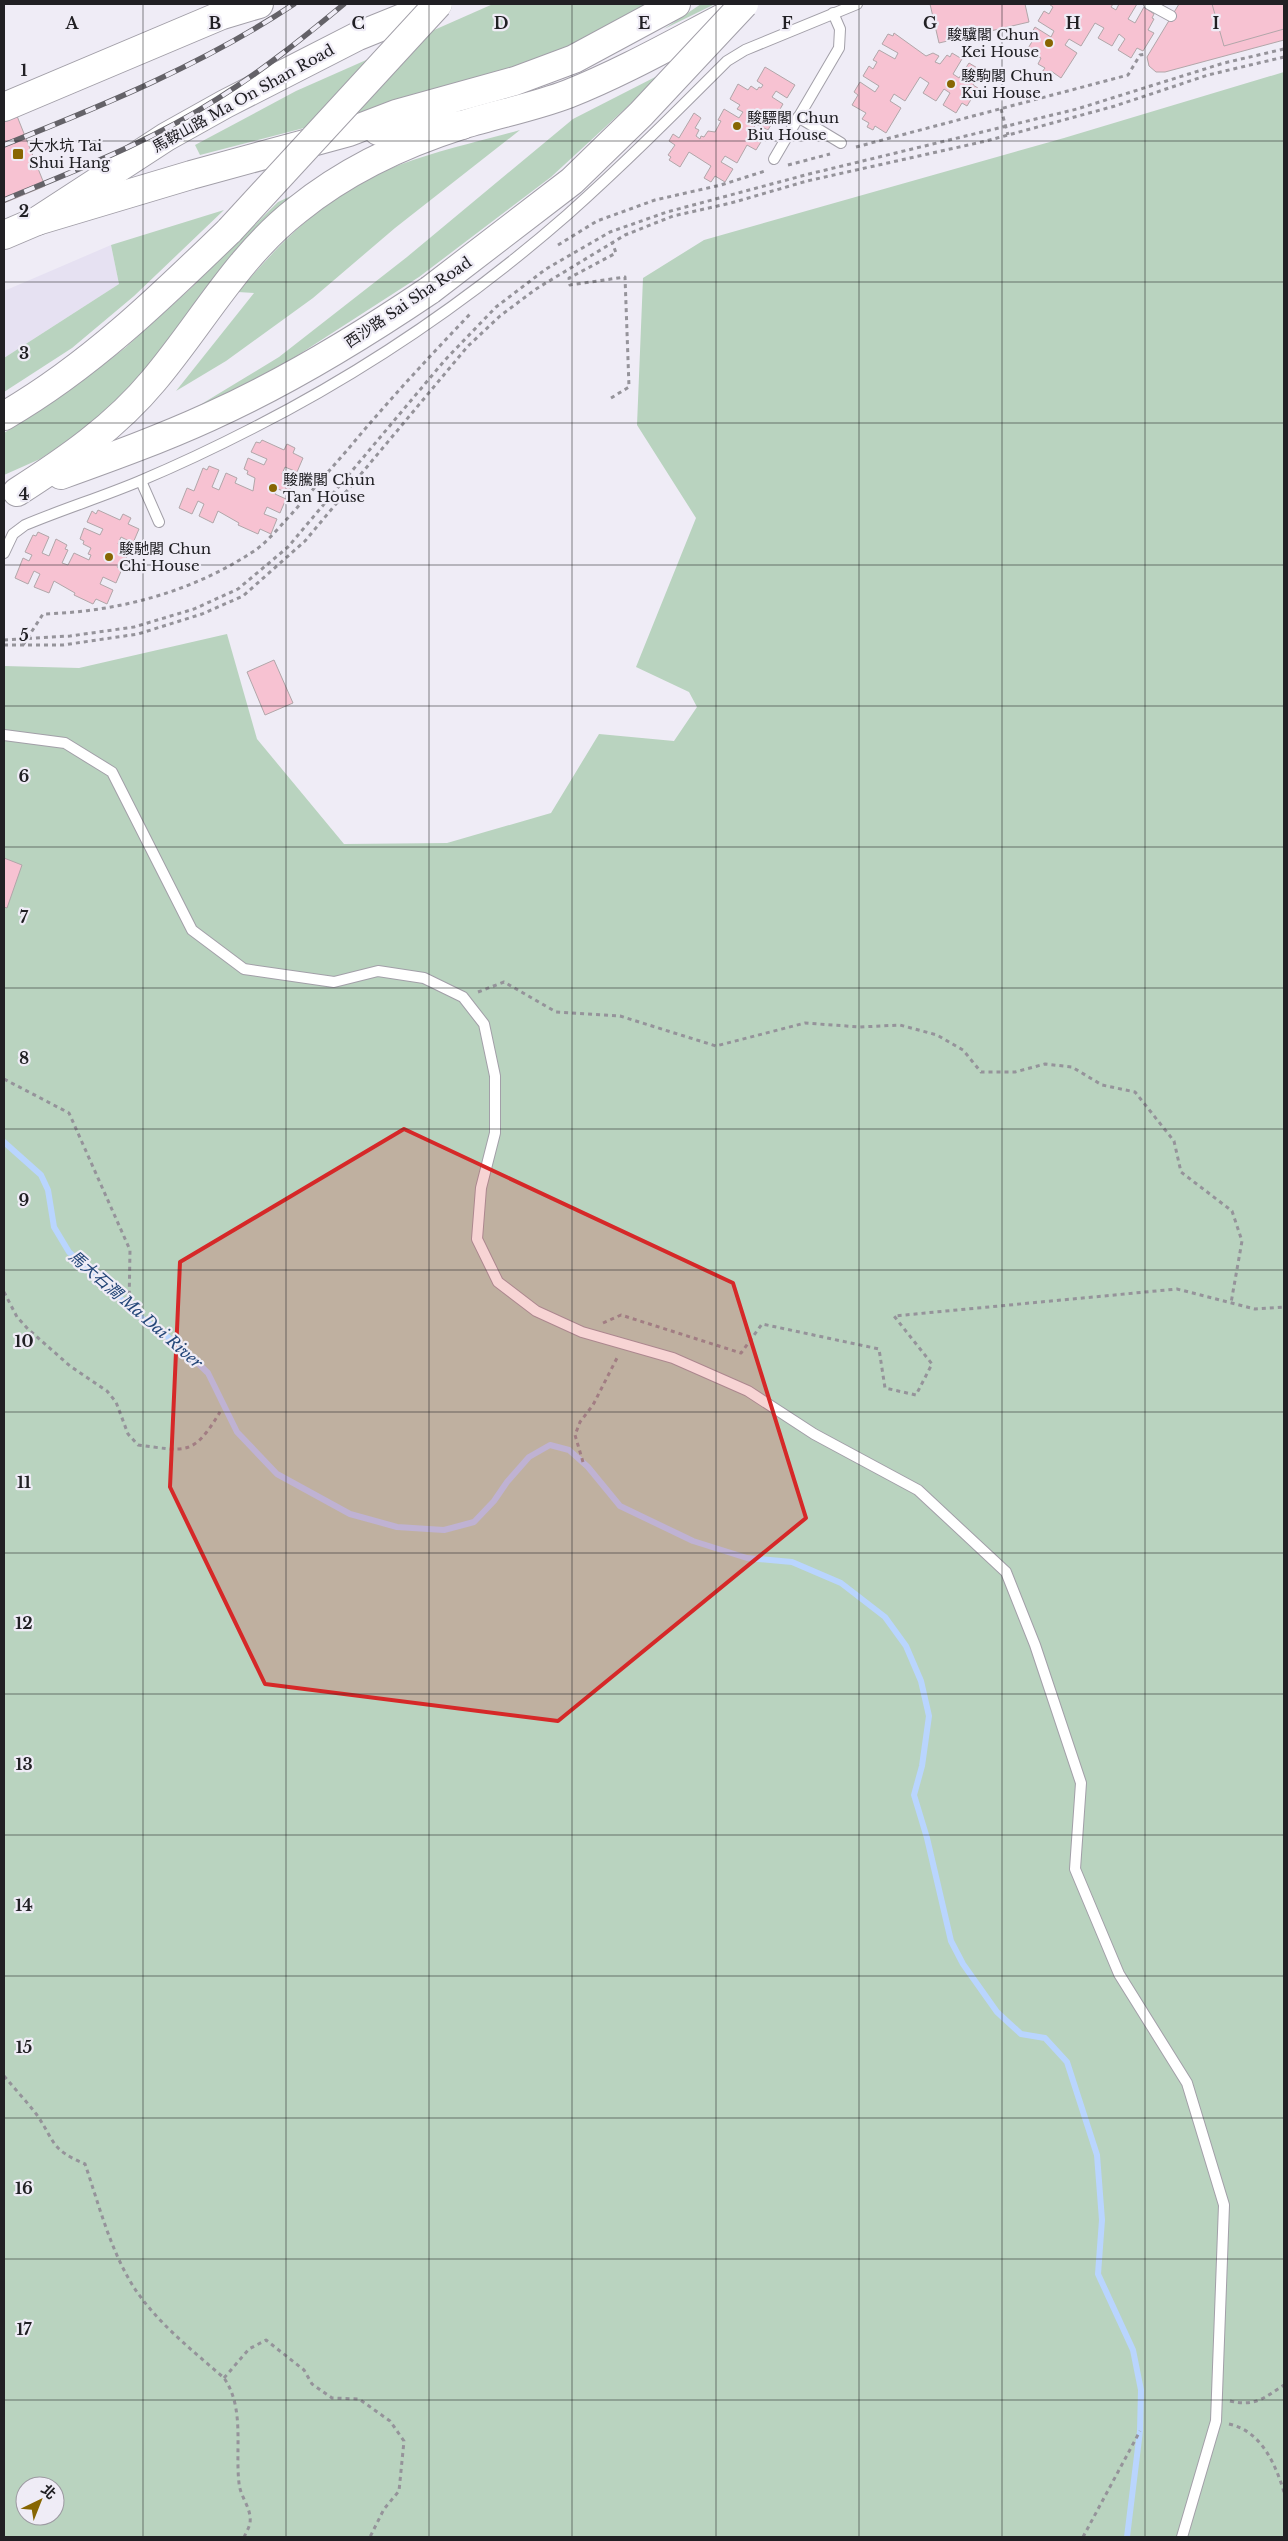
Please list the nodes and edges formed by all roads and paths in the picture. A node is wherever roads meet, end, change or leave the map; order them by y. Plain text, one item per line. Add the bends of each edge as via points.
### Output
1 (260, 4) edge
2 (438, 4) edge
3 (676, 4) edge
4 (744, 4) edge
5 (752, 4) edge
6 (857, 4) edge
7 (1149, 4) edge
8 (231, 10) edge
9 (833, 12) junction
10 (1171, 16) dead end
11 (1284, 49) edge
12 (1146, 54) dead end
13 (1284, 56) edge
14 (4, 107) edge
15 (1001, 109) junction
16 (798, 117) junction
17 (462, 125) junction
18 (1006, 128) junction
19 (349, 132) junction
20 (1008, 135) junction
21 (841, 143) dead end
22 (850, 148) dead end
23 (832, 153) dead end
24 (774, 159) dead end
25 (785, 166) dead end
26 (766, 170) dead end
27 (37, 221) junction
28 (4, 235) edge
29 (612, 242) junction
30 (556, 246) dead end
31 (474, 310) dead end
32 (611, 398) dead end
33 (4, 416) edge
34 (141, 481) junction
35 (10, 495) edge
36 (159, 522) dead end
37 (4, 553) edge
38 (27, 639) junction
39 (4, 640) edge
40 (4, 645) edge
41 (24, 645) junction
42 (4, 735) edge
43 (464, 997) junction
44 (4, 1079) edge
45 (4, 1292) edge
46 (1232, 1303) junction
47 (129, 1307) dead end
48 (1284, 1307) edge
49 (582, 1332) junction
50 (619, 1353) dead end
51 (220, 1412) dead end
52 (583, 1462) dead end
53 (4, 2076) edge
54 (224, 2378) junction
55 (1284, 2385) edge
56 (1217, 2398) junction
57 (1236, 2425) dead end
58 (1140, 2431) dead end
59 (1284, 2492) edge
60 (244, 2537) edge
61 (370, 2537) edge
62 (1083, 2537) edge
63 (1182, 2537) edge

1 - 8 main road
2 - 27 main road, 馬鞍山路 Ma On Shan Road via 358,36 225,104 166,137
2 - 33 main road, bridge via 230,230 152,306 54,384
3 - 19 main road via 616,38 547,70 396,114
4 - 35 main road, 西沙路 Sai Sha Road, bridge via 641,114 572,181 430,290 369,331 245,400 179,430
5 - 17 main road via 571,93
6 - 9 lane
7 - 10 lane
8 - 14 main road
9 - 16 lane via 840,29 839,48
9 - 34 lane via 727,61 566,215 475,289 416,330 364,365 254,427
11 - 18 path via 1224,62
12 - 15 path via 1140,55 1128,75
13 - 20 path via 1208,75 1115,106
15 - 18 path
15 - 22 path
16 - 21 lane
16 - 24 lane
17 - 19 main road
17 - 35 main road via 399,148 346,175 295,211 243,262 154,380 130,406 70,458
18 - 20 path
18 - 38 path via 809,174 667,212 610,232 546,269 496,306 445,360 288,547 238,589 194,609 134,627
19 - 27 main road
20 - 29 path via 807,181 673,216
23 - 25 path
26 - 30 path via 721,185 655,200 597,221
27 - 28 main road, 馬鞍山路 Ma On Shan Road
29 - 32 path via 616,253 569,278 570,285 625,277 629,387
29 - 41 path via 536,289 468,346 305,541 242,596 202,614 138,634 63,645
31 - 38 path via 394,394 296,509 252,553 201,581 143,602 43,614
34 - 36 lane
34 - 37 lane via 25,525 13,534
38 - 39 path
38 - 41 path
40 - 41 path
42 - 43 lane via 65,743 112,772 192,930 244,969 334,982 378,972 424,978
43 - 46 path via 504,982 556,1012 620,1016 716,1046 805,1023 860,1027 900,1025 937,1035 963,1050 981,1072 1015,1072 1045,1064 1072,1067 1102,1085 1135,1092 1174,1141 1181,1172 1232,1211 1242,1241
43 - 49 lane via 484,1024 496,1076 495,1133 481,1188 477,1239 498,1282 536,1311
44 - 47 path via 69,1113 130,1250
45 - 51 path via 16,1317 28,1329 70,1366 107,1391 116,1402 128,1434 138,1446 179,1451 192,1448
46 - 48 path via 1255,1309
46 - 49 path via 1177,1289 894,1316 932,1364 916,1395 885,1388 878,1349 762,1324 741,1353 621,1315
49 - 56 lane via 674,1358 748,1391 814,1434 918,1490 1006,1572 1035,1645 1081,1783 1074,1869 1119,1974 1187,2083 1224,2205
50 - 52 path via 575,1435
53 - 54 path via 37,2116 52,2144 68,2157 85,2164 111,2244 133,2286 174,2336
54 - 60 path via 230,2386 238,2426 240,2492 249,2512 250,2523
54 - 61 path via 249,2349 266,2340 304,2370 312,2384 332,2398 359,2399 390,2421 404,2441 399,2491 384,2509
55 - 56 path via 1246,2405
56 - 63 lane via 1216,2421
57 - 59 path via 1252,2434 1275,2462
58 - 62 path

